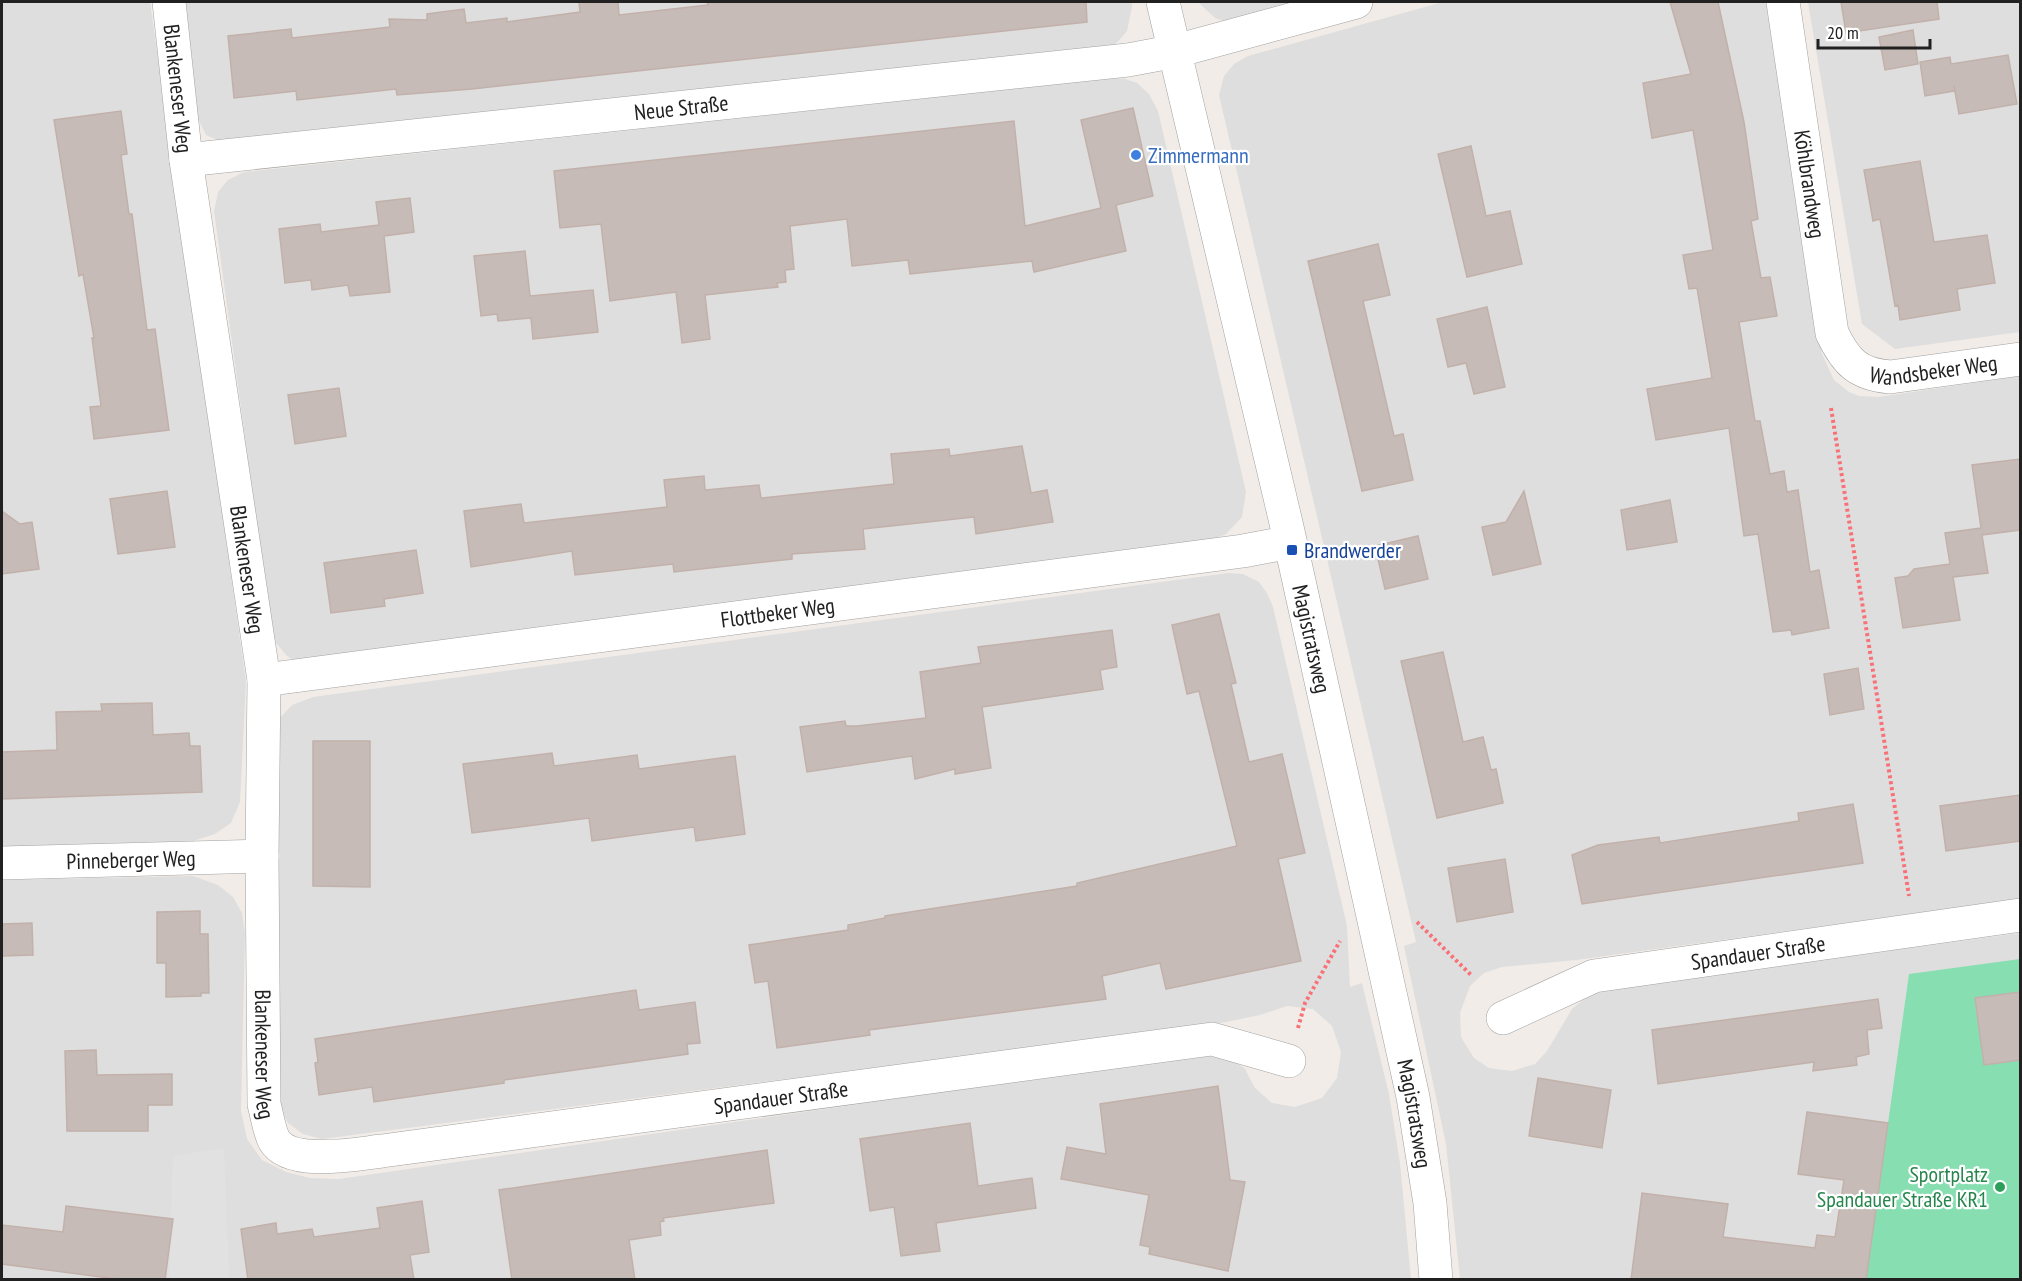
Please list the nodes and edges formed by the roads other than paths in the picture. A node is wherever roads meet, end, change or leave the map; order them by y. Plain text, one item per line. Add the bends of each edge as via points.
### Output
1 (169, 2) edge
2 (1163, 2) edge
3 (1356, 2) edge
4 (1783, 2) edge
5 (1176, 51) junction
6 (186, 160) junction
7 (2020, 359) edge
8 (1850, 362) joint
9 (1290, 542) junction
10 (264, 680) junction
11 (262, 856) junction
12 (2, 863) edge
13 (2020, 915) edge
14 (1503, 1018) dead end
15 (1289, 1060) road end
16 (274, 1140) joint
17 (1436, 1280) edge

1 - 6 street, Blankeneser Weg
2 - 5 street, Magistratsweg
3 - 5 street, Neue Straße
4 - 8 street, Köhlbrandweg via 1832,333
5 - 6 street, Neue Straße via 1116,61
5 - 9 street, Magistratsweg
6 - 10 street, Blankeneser Weg
7 - 8 street, Wandsbeker Weg via 1890,377 1869,375
9 - 10 street, Flottbeker Weg
9 - 17 street, Magistratsweg via 1413,1097 1430,1203
10 - 11 street, Blankeneser Weg
11 - 12 street, Pinneberger Weg
11 - 16 street, Blankeneser Weg via 264,1104
13 - 14 street, Spandauer Straße via 1594,976
15 - 16 street, Spandauer Straße via 1212,1039 382,1151 314,1157 286,1151

